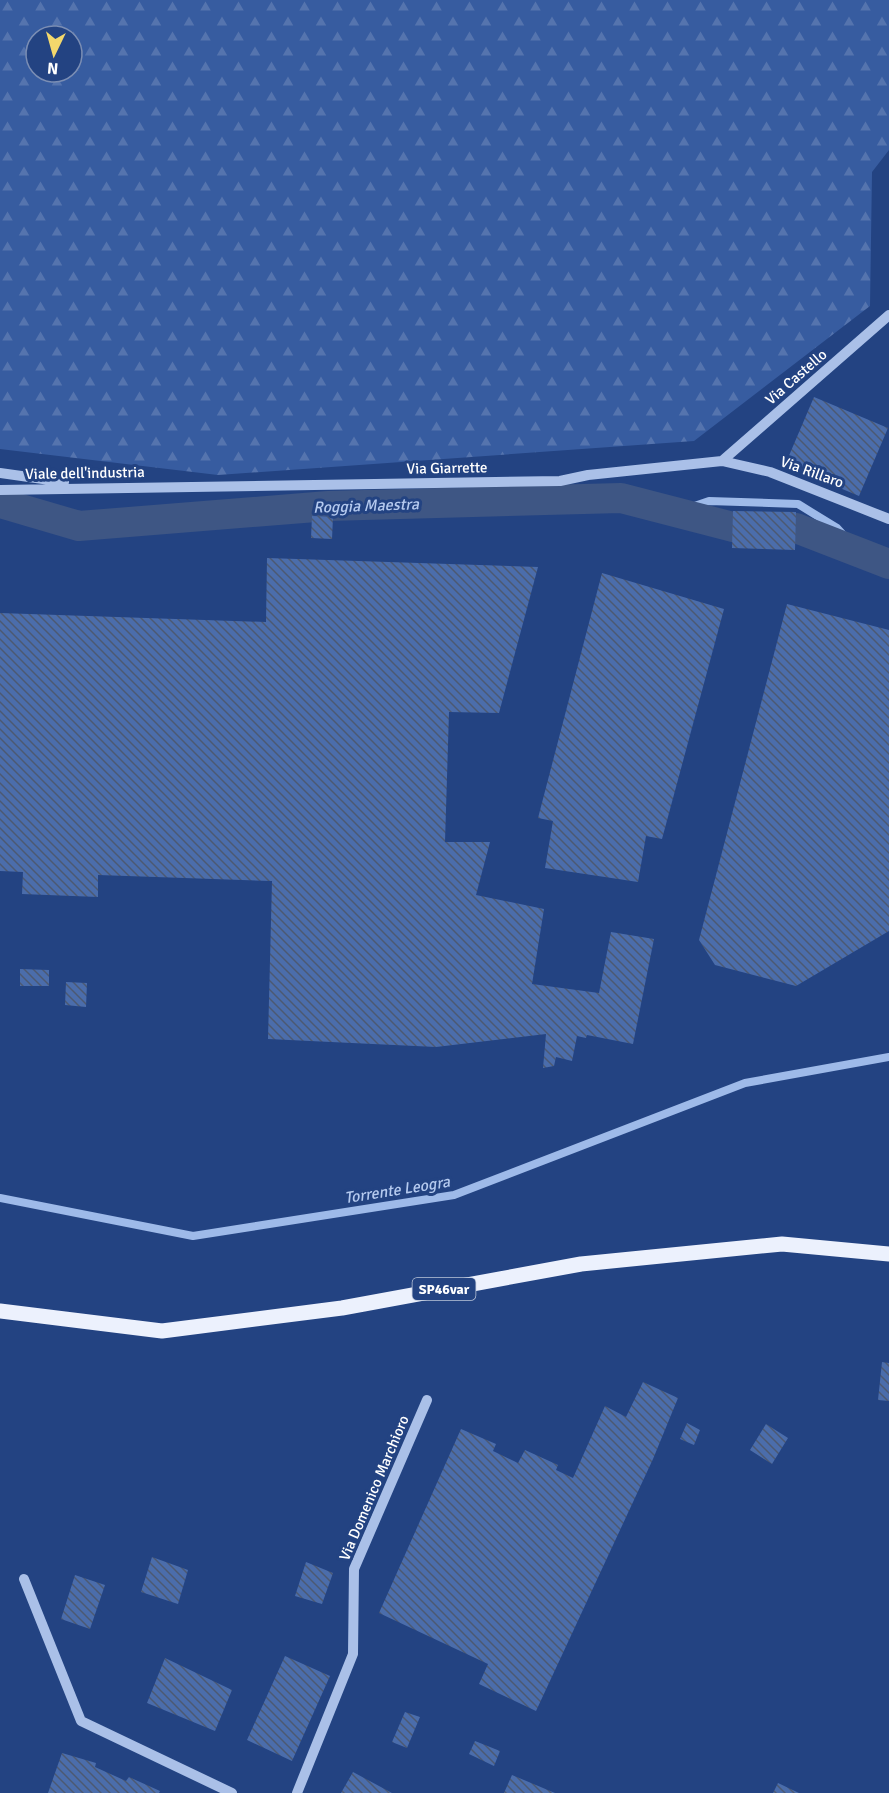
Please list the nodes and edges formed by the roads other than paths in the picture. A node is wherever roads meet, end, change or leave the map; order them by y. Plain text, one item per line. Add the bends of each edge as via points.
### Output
1 (889, 315) edge
2 (722, 461) junction
3 (0, 472) edge
4 (171, 487) joint
5 (103, 488) junction
6 (0, 490) edge
7 (889, 519) edge
8 (889, 1254) edge
9 (0, 1311) edge
10 (427, 1400) dead end
11 (24, 1579) dead end
12 (232, 1793) edge
13 (297, 1793) edge

1 - 2 street, Via Castello
2 - 4 street, Via Giarrette via 560,481
2 - 7 street, Via Rillaro via 770,472
3 - 5 street
4 - 5 street, Viale dell'industria
5 - 6 street, Viale dell'industria
8 - 9 main road, SP46var via 782,1244 581,1264 342,1308 162,1331
10 - 13 street, Via Domenico Marchioro via 354,1569 353,1654
11 - 12 street via 81,1721

